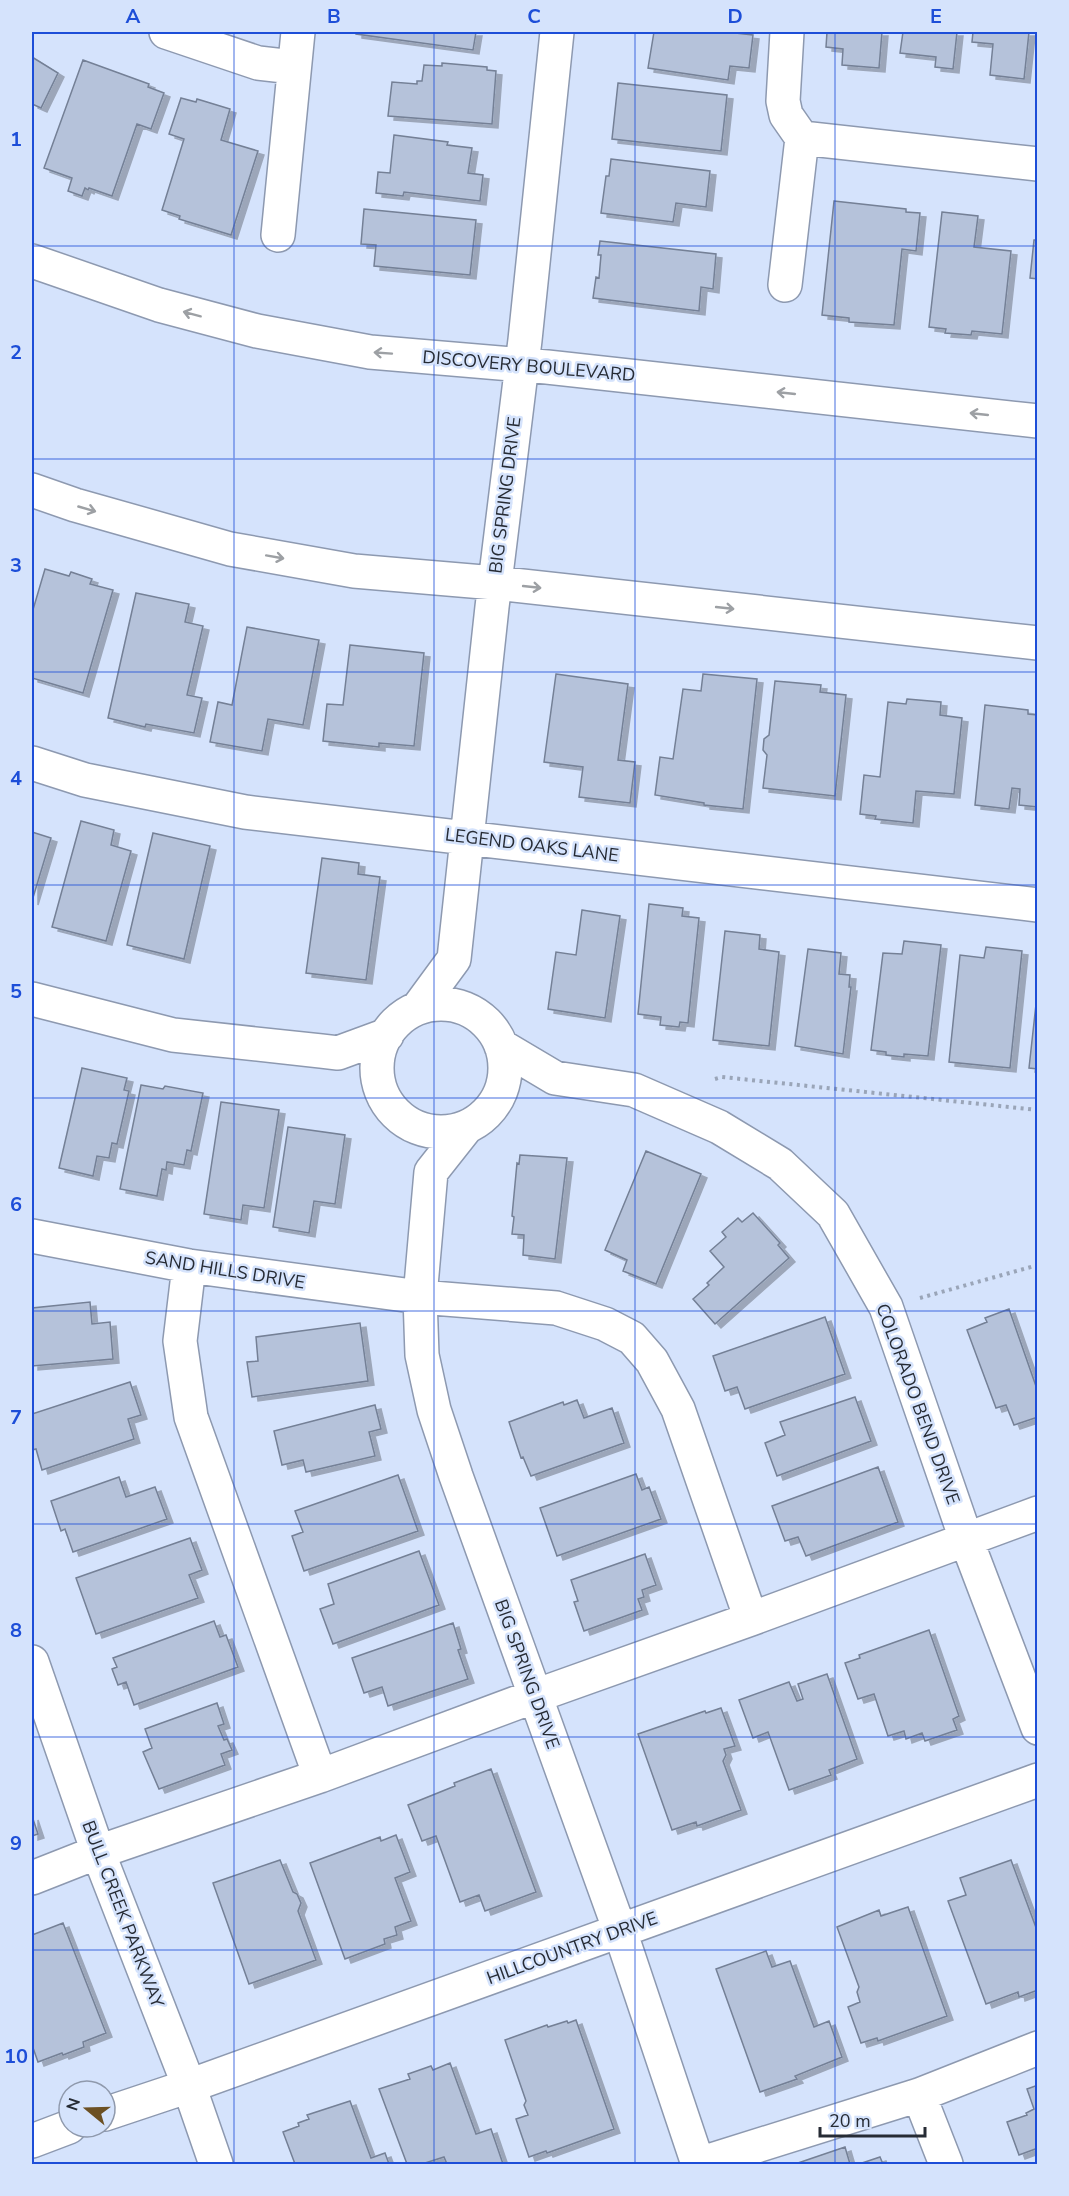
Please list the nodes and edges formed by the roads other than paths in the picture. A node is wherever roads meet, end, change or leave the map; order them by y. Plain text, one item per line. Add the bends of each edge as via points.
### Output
1 (166, 32) edge
2 (298, 32) edge
3 (556, 32) edge
4 (787, 32) edge
5 (293, 67) junction
6 (802, 138) junction
7 (1038, 164) edge
8 (278, 235) dead end
9 (32, 261) edge
10 (785, 285) dead end
11 (521, 364) junction
12 (1038, 421) edge
13 (32, 490) edge
14 (495, 583) junction
15 (1038, 643) edge
16 (32, 764) edge
17 (468, 838) junction
18 (1038, 905) edge
19 (454, 959) junction
20 (32, 999) edge
21 (418, 1008) junction
22 (475, 1013) junction
23 (387, 1035) junction
24 (501, 1046) junction
25 (338, 1053) junction
26 (555, 1078) junction
27 (380, 1090) junction
28 (492, 1107) junction
29 (399, 1118) junction
30 (465, 1128) junction
31 (431, 1172) junction
32 (32, 1236) edge
33 (189, 1266) junction
34 (420, 1297) junction
35 (1038, 1513) edge
36 (966, 1539) junction
37 (751, 1619) junction
38 (32, 1662) edge
39 (535, 1696) junction
40 (1038, 1728) edge
41 (320, 1776) junction
42 (1038, 1780) edge
43 (98, 1852) junction
44 (32, 1878) edge
45 (620, 1931) junction
46 (1038, 2048) edge
47 (189, 2086) junction
48 (919, 2095) junction
49 (117, 2110) edge
50 (57, 2132) edge
51 (32, 2141) edge
52 (216, 2164) edge
53 (699, 2164) edge
54 (946, 2164) edge

1 - 5 street via 258,63
2 - 5 street
3 - 11 street, BIG SPRING DRIVE
4 - 6 street via 783,101 786,115
5 - 8 street
6 - 7 street
6 - 10 street
11 -> 9 street, DISCOVERY BOULEVARD via 370,352 257,331 159,305
12 -> 11 street, DISCOVERY BOULEVARD
11 - 14 street, BIG SPRING DRIVE
13 -> 14 street via 75,506 230,549 354,571
14 -> 15 street
14 - 17 street, BIG SPRING DRIVE
16 - 17 street, LEGEND OAKS LANE via 85,780 245,812
17 - 18 street, LEGEND OAKS LANE
17 - 19 street, BIG SPRING DRIVE
19 - 21 street, BIG SPRING DRIVE
19 - 22 street, BIG SPRING DRIVE
20 - 25 street via 173,1035
21 - 22 street via 447,1004
21 - 23 street via 400,1019
22 - 24 street via 491,1027
23 - 25 street
23 - 27 street via 379,1052
24 - 26 street, COLORADO BEND DRIVE
24 - 28 street via 504,1077
25 - 27 street
26 - 28 street
26 - 36 street, COLORADO BEND DRIVE via 634,1090 719,1127 780,1164 833,1214 886,1307
27 - 29 street
28 - 30 street
29 - 30 street via 431,1132
29 - 31 street
30 - 31 street
31 - 34 street, BIG SPRING DRIVE
32 - 33 street, SAND HILLS DRIVE
33 - 34 street, SAND HILLS DRIVE
33 - 41 street via 180,1341 191,1417
34 - 37 street, SAND HILLS DRIVE via 556,1308 605,1324 632,1338 652,1361 678,1409
34 - 39 street, BIG SPRING DRIVE via 422,1355 434,1410
35 - 36 street
36 - 37 street
36 - 40 street, COLORADO BEND DRIVE
37 - 39 street
38 - 43 street, BULL CREEK PARKWAY
39 - 41 street
39 - 45 street, BIG SPRING DRIVE
41 - 43 street
42 - 45 street, HILLCOUNTRY DRIVE
43 - 44 street
43 - 47 street, BULL CREEK PARKWAY
45 - 47 street, HILLCOUNTRY DRIVE
45 - 53 street, BIG SPRING DRIVE
46 - 48 street
47 - 49 street, HILLCOUNTRY DRIVE
47 - 52 street, BULL CREEK PARKWAY
48 - 53 street
48 - 54 street
50 - 51 street

